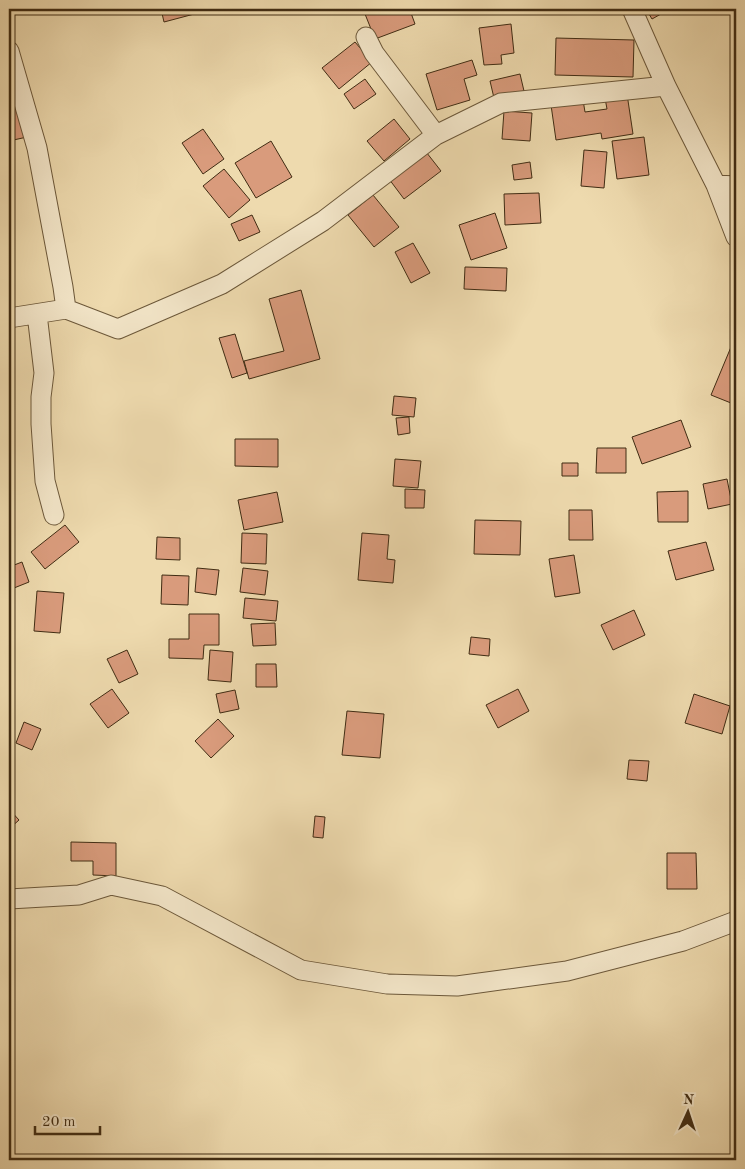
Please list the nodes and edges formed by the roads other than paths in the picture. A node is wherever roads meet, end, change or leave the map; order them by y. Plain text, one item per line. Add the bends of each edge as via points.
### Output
1 (632, 9) edge
2 (366, 37) dead end
3 (9, 51) edge
4 (666, 86) junction
5 (436, 135) junction
6 (716, 185) junction
7 (736, 186) edge
8 (736, 237) edge
9 (66, 309) junction
10 (37, 314) junction
11 (9, 318) edge
12 (54, 515) dead end
13 (9, 899) edge
14 (736, 921) edge

1 - 4 street
2 - 5 street via 374,53
3 - 9 street via 37,148
4 - 5 street via 500,103
4 - 6 street
5 - 9 street via 323,221 222,284 118,329
6 - 7 street
6 - 8 street
9 - 10 street
10 - 11 street
10 - 12 street via 44,373 41,424 46,481
13 - 14 street via 79,895 111,885 162,896 301,970 387,984 457,986 567,971 683,942

